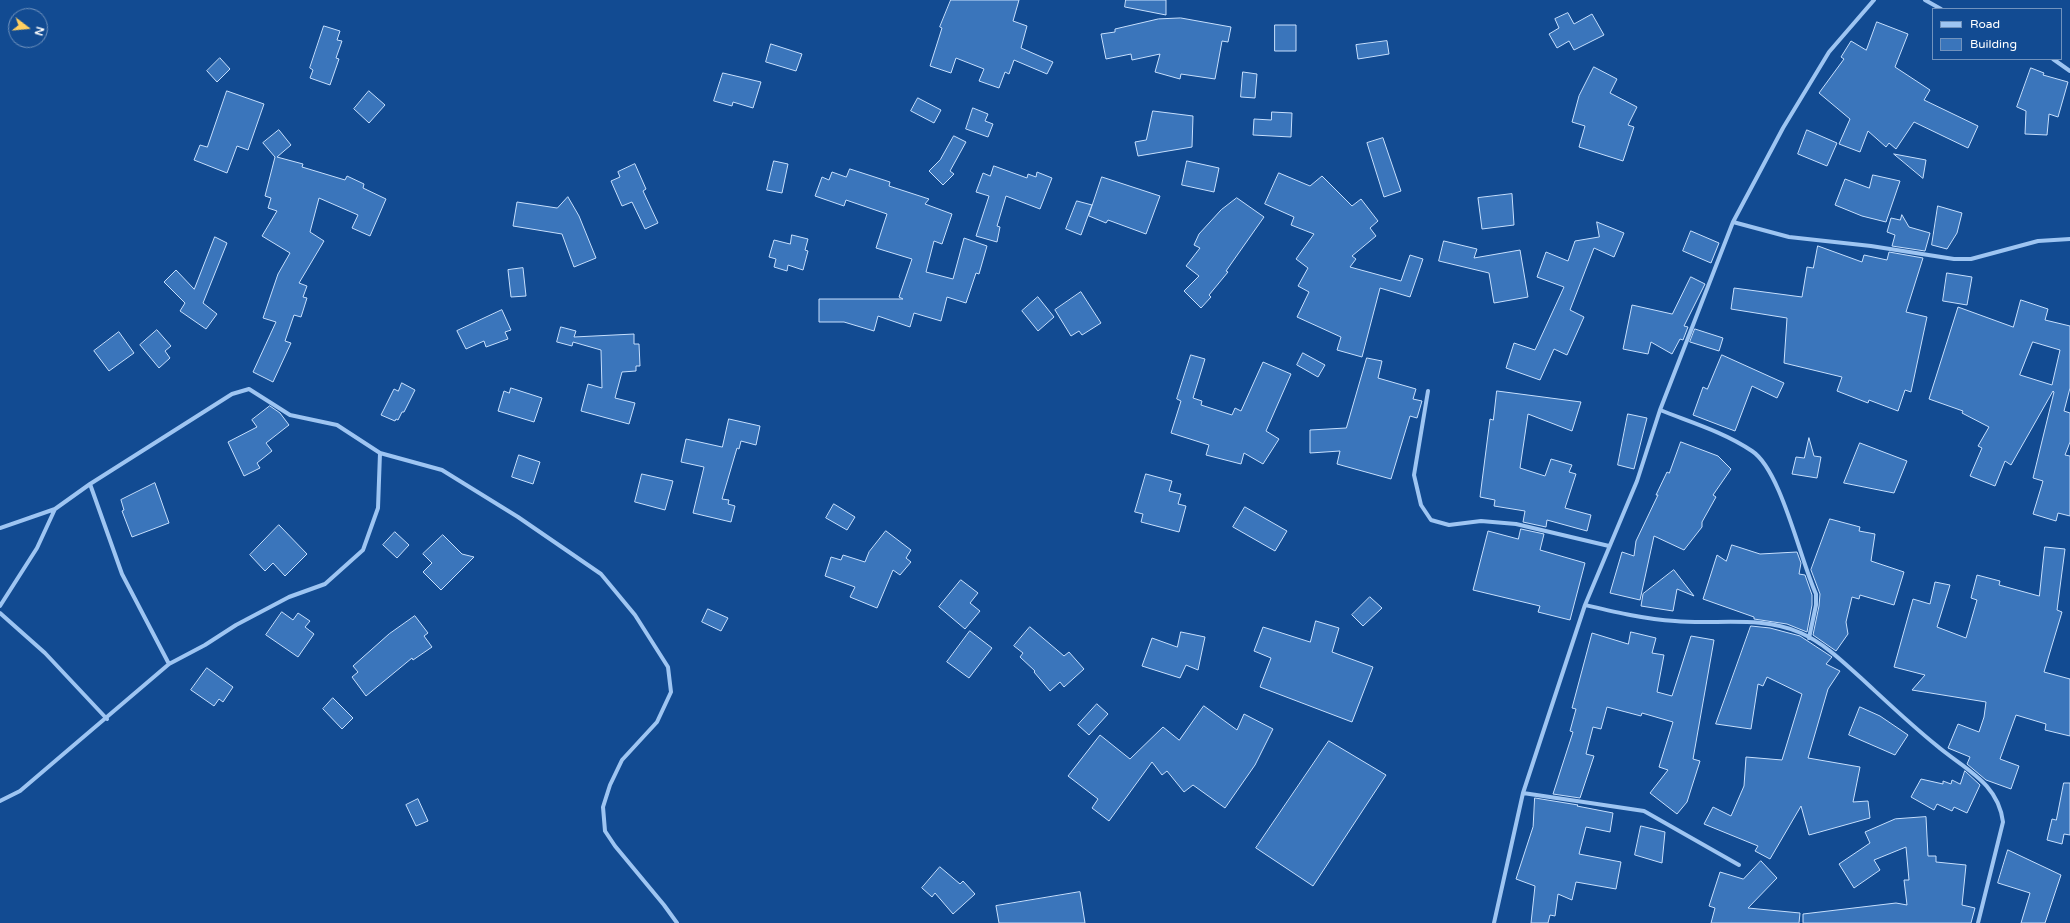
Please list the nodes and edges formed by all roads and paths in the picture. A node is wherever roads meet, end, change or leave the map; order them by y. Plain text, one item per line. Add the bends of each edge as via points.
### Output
1 (1874, 0) edge
2 (1925, 0) edge
3 (1939, 8) edge
4 (2054, 60) edge
5 (2070, 71) edge
6 (1733, 222) junction
7 (2070, 239) edge
8 (1428, 391) dead end
9 (1660, 410) junction
10 (380, 453) junction
11 (90, 484) junction
12 (55, 509) junction
13 (0, 528) edge
14 (1609, 546) junction
15 (1585, 605) junction
16 (0, 606) edge
17 (0, 613) edge
18 (1809, 638) junction
19 (169, 664) junction
20 (107, 719) junction
21 (1522, 793) junction
22 (0, 801) edge
23 (1739, 865) dead end
24 (677, 923) edge
25 (1494, 923) edge
26 (1978, 923) edge

1 - 6 street via 1829,52
2 - 3 street
4 - 5 street
6 - 7 street via 1789,237 1954,259 1971,259 2038,241
6 - 9 street
8 - 14 street via 1414,475 1421,505 1432,520 1449,525 1481,521 1516,524
9 - 14 street via 1637,481
9 - 18 street via 1728,437 1753,451 1764,462 1776,482 1816,594
10 - 11 street via 337,426 290,415 250,389 232,394
10 - 19 street via 378,508 363,550 325,584 289,597
10 - 24 street via 442,470 518,517 601,574 635,615 658,650 668,667 671,692 657,722 622,760 603,808 605,831 614,846
11 - 12 street
11 - 19 street via 122,574
12 - 13 street
12 - 16 street via 37,548
14 - 15 street
15 - 18 street via 1675,622 1764,624 1799,632
15 - 21 street
17 - 20 street via 45,653
18 - 26 street via 1840,658 1936,745 1985,783 1996,796 2003,822
19 - 20 street
20 - 22 street via 20,791
21 - 23 street via 1644,811
21 - 25 street

